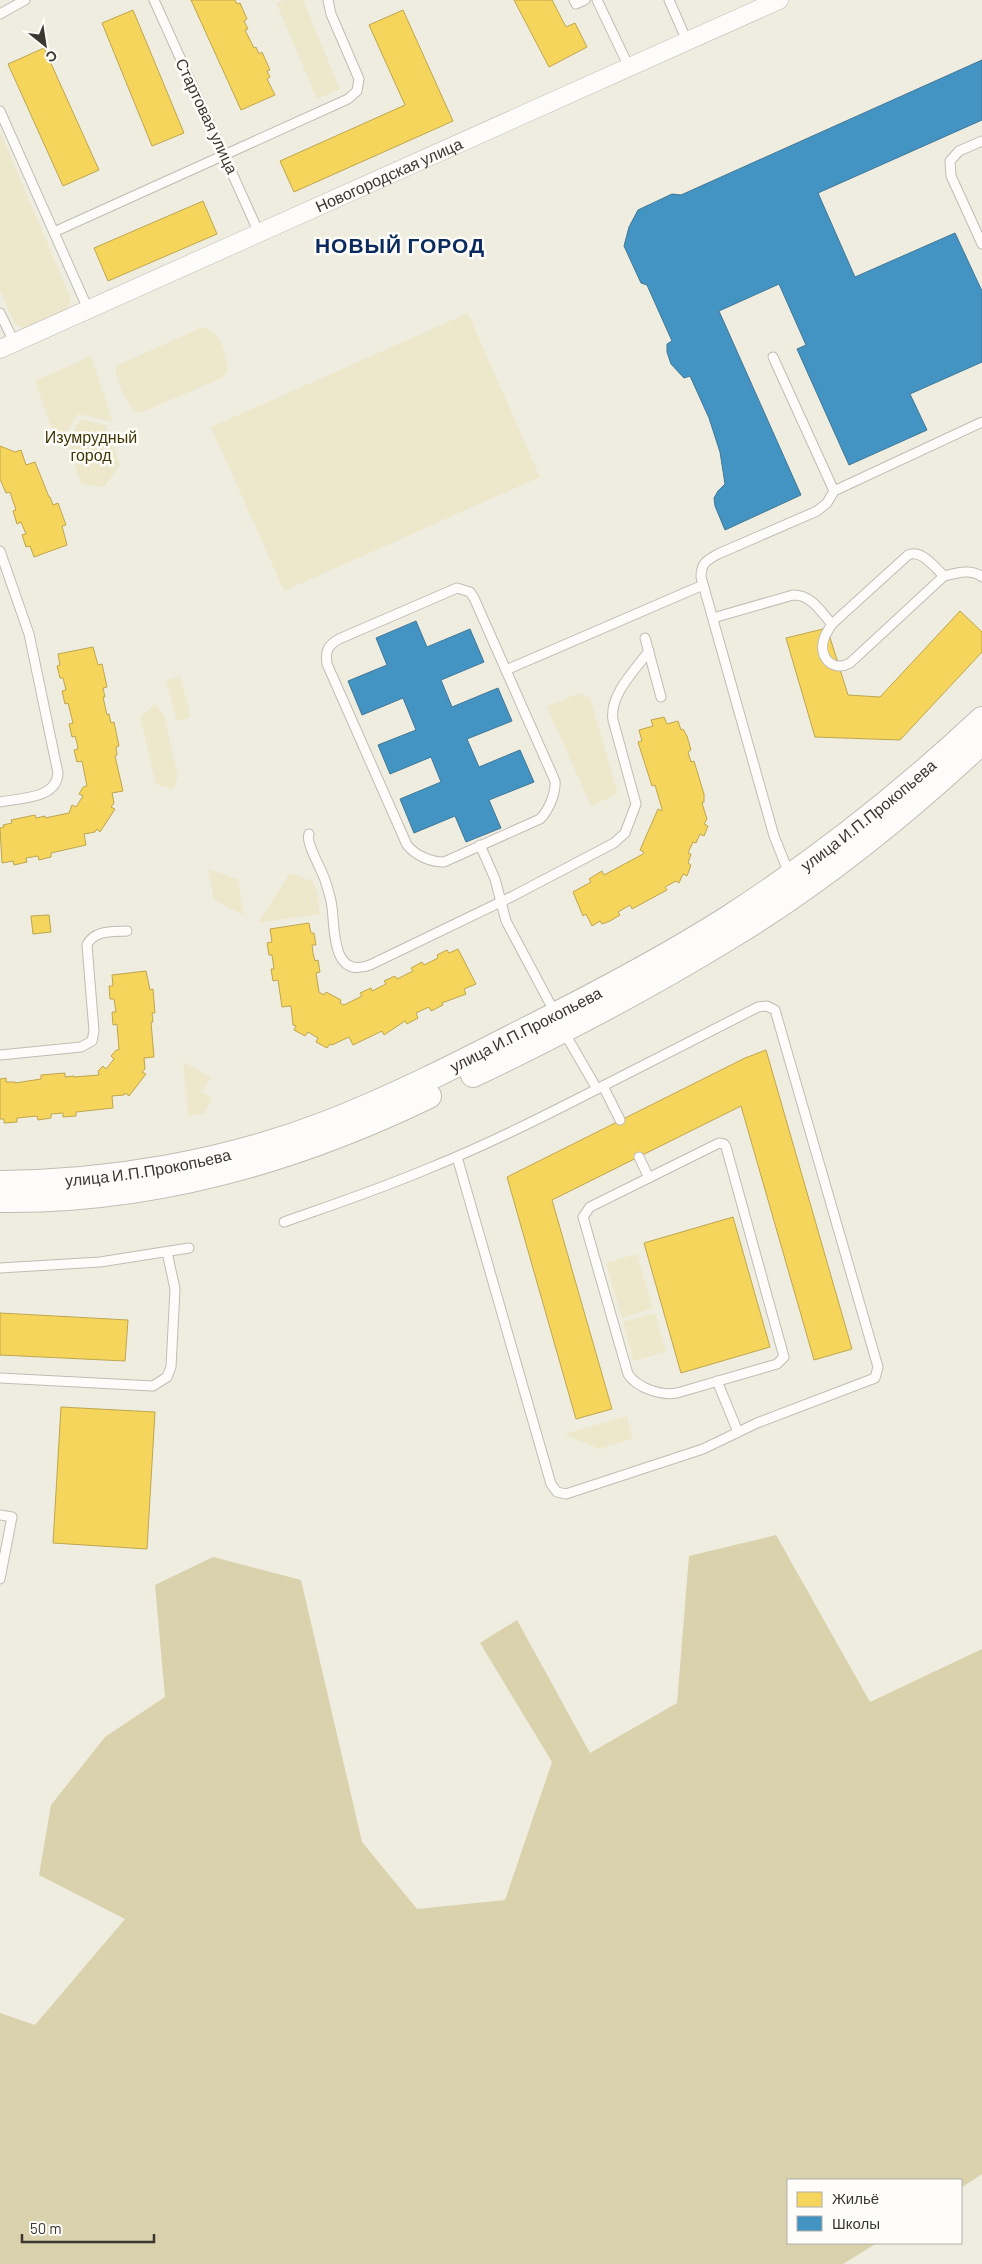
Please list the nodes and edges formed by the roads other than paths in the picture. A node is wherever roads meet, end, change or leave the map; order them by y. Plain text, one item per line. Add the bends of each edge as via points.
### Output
1 (24, 0) edge
2 (154, 0) edge
3 (328, 0) edge
4 (574, 0) edge
5 (584, 0) edge
6 (597, 0) edge
7 (669, 0) edge
8 (779, 0) edge
9 (0, 14) edge
10 (687, 41) junction
11 (629, 67) junction
12 (0, 111) edge
13 (982, 142) edge
14 (225, 155) junction
15 (54, 232) junction
16 (260, 233) junction
17 (982, 244) edge
18 (88, 309) junction
19 (0, 313) edge
20 (7, 346) edge
21 (773, 356) dead end
22 (982, 422) edge
23 (834, 492) junction
24 (0, 551) edge
25 (944, 576) junction
26 (982, 577) edge
27 (703, 585) junction
28 (713, 618) junction
29 (832, 624) junction
30 (645, 638) dead end
31 (649, 651) junction
32 (506, 670) junction
33 (662, 697) dead end
34 (982, 720) edge
35 (982, 742) edge
36 (0, 802) edge
37 (309, 834) dead end
38 (480, 845) junction
39 (794, 884) junction
40 (501, 902) junction
41 (127, 931) dead end
42 (560, 1023) junction
43 (0, 1055) edge
44 (600, 1088) junction
45 (620, 1120) dead end
46 (457, 1157) junction
47 (639, 1157) dead end
48 (649, 1178) junction
49 (0, 1184) edge
50 (0, 1200) edge
51 (284, 1222) dead end
52 (189, 1248) dead end
53 (167, 1252) junction
54 (0, 1268) edge
55 (0, 1378) edge
56 (717, 1381) junction
57 (738, 1432) junction
58 (0, 1515) edge
59 (0, 1579) edge

1 - 9 lane
2 - 14 lane, Стартовая улица
3 - 14 lane via 359,79 357,91 348,99
4 - 5 lane via 576,4
6 - 11 lane
7 - 10 lane
8 - 10 street, Новогородская улица
10 - 11 street, Новогородская улица
11 - 16 street, Новогородская улица
12 - 15 lane
13 - 17 lane via 959,152 950,161 951,176
14 - 15 lane
14 - 16 lane, Стартовая улица
15 - 18 lane
16 - 18 street, Новогородская улица
18 - 20 street, Новогородская улица
19 - 20 lane
21 - 23 lane
22 - 23 lane
23 - 27 lane via 817,511 706,560 701,567
24 - 36 lane via 30,634 58,773 56,783 46,793
25 - 26 lane via 962,572
25 - 29 lane via 914,552
25 - 29 lane via 842,668 829,662 823,650 824,638
27 - 28 lane
27 - 32 lane
28 - 29 lane via 803,595
28 - 39 lane via 774,836
30 - 31 lane
31 - 33 lane
31 - 40 lane via 612,708 612,720 636,800 625,833 614,843
32 - 38 lane via 556,787 546,813 540,819
32 - 38 lane via 474,598 470,592 457,588 339,639 326,650 327,664 407,845 434,862 444,862
34 - 39 street, улица И.П.Прокопьева
35 - 39 street, улица И.П.Прокопьева via 871,838
37 - 40 lane via 308,840 330,897 338,951 349,966 362,968 370,965
38 - 40 lane
39 - 42 street, улица И.П.Прокопьева via 728,918
40 - 42 lane via 509,926
41 - 43 lane via 98,934 90,938 87,945 94,1031 92,1041 81,1047
42 - 44 lane
42 - 49 street, улица И.П.Прокопьева via 325,1124 235,1153 90,1178
42 - 50 street, улица И.П.Прокопьева via 388,1116 314,1146 240,1169 162,1186 93,1196
44 - 45 lane
44 - 46 lane
44 - 57 lane via 758,1007 770,1007 777,1014 878,1371 871,1381
46 - 51 lane
46 - 57 lane via 554,1489 566,1494 703,1449
47 - 48 lane
48 - 56 lane via 590,1208 583,1217 626,1370 636,1383 667,1394
48 - 56 lane via 719,1142 726,1148 784,1357 777,1364
52 - 53 lane
53 - 54 lane via 100,1262
53 - 55 lane via 175,1289 172,1366 163,1381 153,1386
56 - 57 lane
58 - 59 lane via 12,1517

